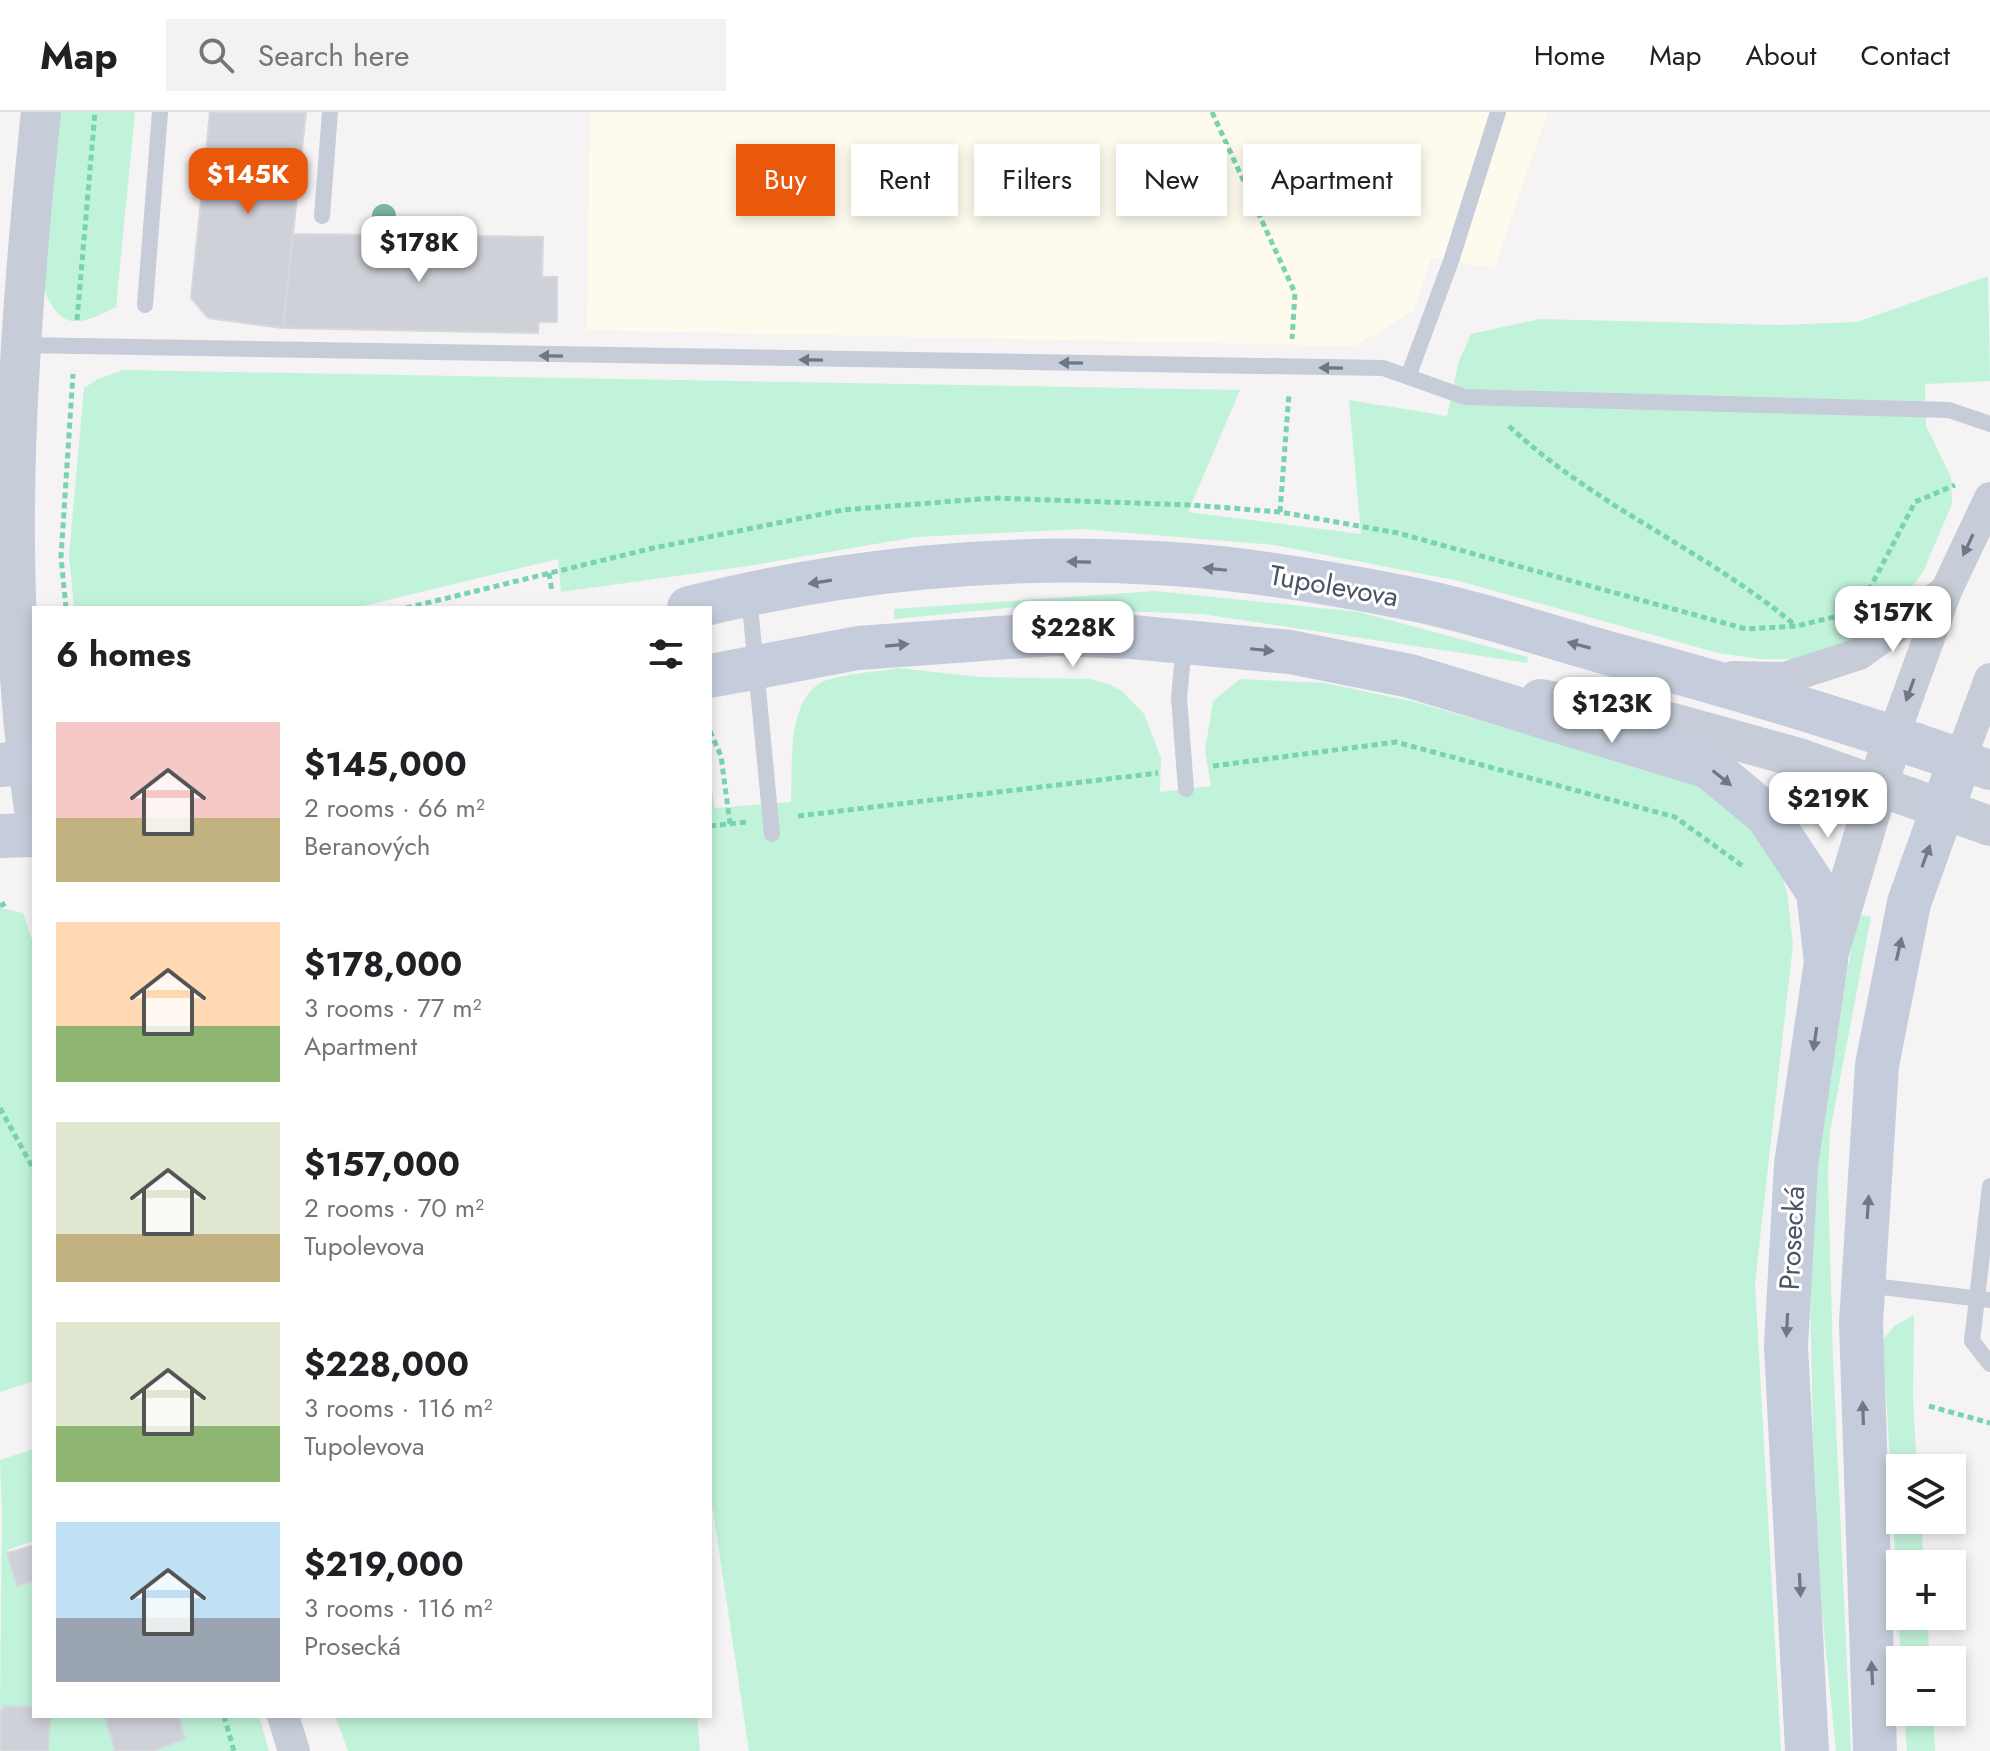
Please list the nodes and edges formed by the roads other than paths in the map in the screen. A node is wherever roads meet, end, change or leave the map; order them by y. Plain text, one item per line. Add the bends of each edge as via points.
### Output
1 (41, 112) edge
2 (160, 112) edge
3 (330, 112) edge
4 (1498, 112) edge
5 (322, 216) dead end
6 (145, 305) dead end
7 (18, 323) junction
8 (1408, 377) junction
9 (1990, 424) edge
10 (1990, 498) edge
11 (1946, 591) junction
12 (748, 593) junction
13 (697, 606) edge
14 (1185, 642) junction
15 (758, 665) junction
16 (712, 676) edge
17 (1410, 676) junction
18 (1693, 676) junction
19 (1990, 679) edge
20 (1893, 737) junction
21 (20, 763) edge
22 (1975, 765) edge
23 (1878, 786) junction
24 (1186, 789) dead end
25 (32, 802) edge
26 (1944, 809) junction
27 (1990, 826) edge
28 (772, 834) dead end
29 (32, 835) edge
30 (0, 836) edge
31 (1826, 962) junction
32 (1990, 1186) edge
33 (1863, 1285) junction
34 (1984, 1298) edge
35 (1990, 1364) edge
36 (284, 1718) edge
37 (294, 1751) edge
38 (1807, 1751) edge
39 (1875, 1751) edge

1 - 7 street
2 - 6 lane
3 - 5 lane
4 - 8 lane
8 -> 7 lane via 1383,368 75,348
7 - 21 street via 9,559
8 - 9 lane via 1465,397 1949,410
10 -> 11 street
11 - 18 street via 1859,654 1785,678
11 -> 20 street
12 - 13 main road, Tupolevova
12 - 15 lane
18 -> 12 main road, Tupolevova via 1406,598 1282,576 1157,563 965,565
15 -> 14 main road via 858,648 1008,637
14 -> 17 main road via 1290,652
14 - 24 lane via 1179,698
15 - 16 main road
15 - 28 lane
17 - 23 street via 1673,723
17 -> 31 main road via 1709,767 1767,815 1818,892
18 - 20 main road, Tupolevova
19 - 22 street
20 - 22 main road, Tupolevova
20 - 23 street, Prosecká
21 - 25 street
22 - 26 main road
23 - 26 street
23 - 31 street, Prosecká
26 - 27 street
33 -> 26 main road via 1877,1065 1909,903
29 - 30 main road
31 -> 38 main road, Prosecká via 1796,1165 1786,1346
32 - 34 lane
33 - 34 lane
39 -> 33 main road
34 - 35 lane via 1972,1341
36 - 37 street

